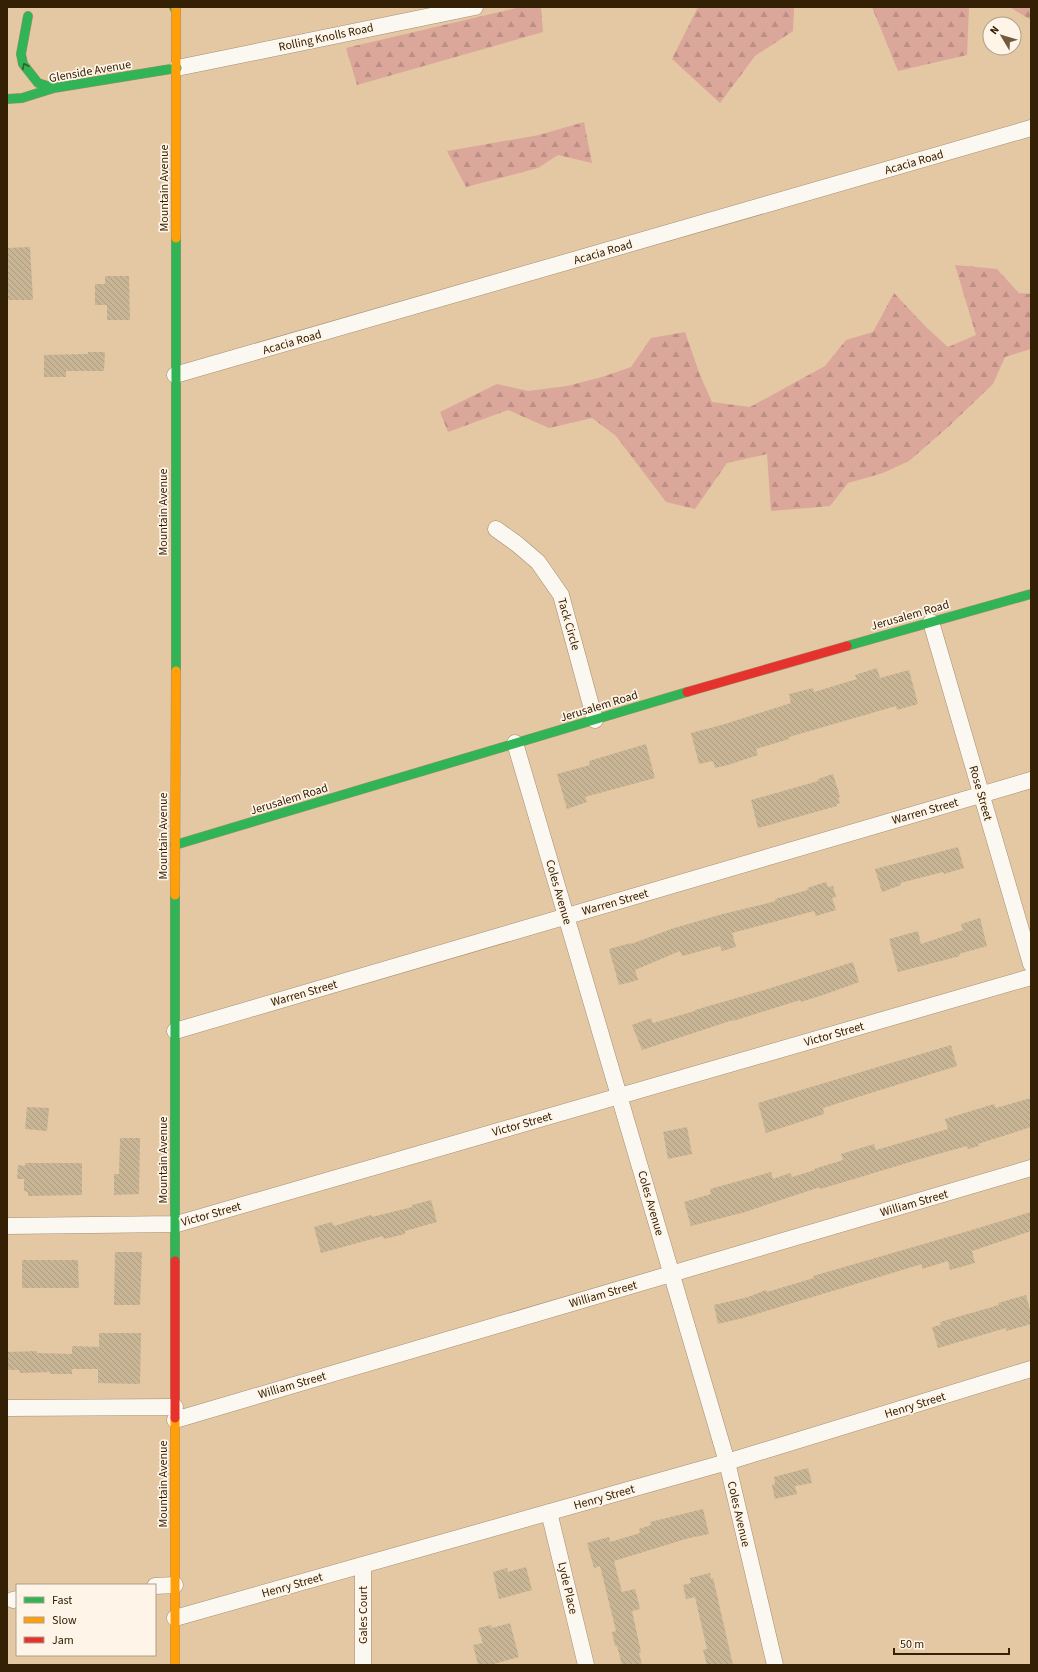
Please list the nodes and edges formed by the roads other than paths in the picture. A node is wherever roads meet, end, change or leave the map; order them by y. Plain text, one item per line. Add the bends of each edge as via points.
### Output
1 (475, 7) edge
2 (175, 8) edge
3 (16, 34) dead end
4 (177, 68) junction
5 (54, 88) junction
6 (7, 99) edge
7 (1031, 128) edge
8 (175, 375) junction
9 (496, 529) dead end
10 (1031, 594) edge
11 (931, 622) junction
12 (595, 720) junction
13 (515, 743) junction
14 (1031, 780) edge
15 (982, 795) junction
16 (175, 845) junction
17 (566, 916) junction
18 (1031, 964) edge
19 (1031, 977) edge
20 (175, 1031) junction
21 (619, 1096) junction
22 (1031, 1168) edge
23 (175, 1224) junction
24 (7, 1226) edge
25 (672, 1274) junction
26 (1031, 1369) edge
27 (7, 1408) edge
28 (175, 1413) junction
29 (727, 1462) junction
30 (550, 1512) junction
31 (363, 1565) junction
32 (175, 1585) junction
33 (156, 1586) edge
34 (175, 1618) junction
35 (175, 1665) edge
36 (363, 1665) edge
37 (586, 1665) edge
38 (775, 1665) edge

1 - 4 street, Rolling Knolls Road
2 - 4 main road, Mountain Avenue
5 -> 3 main road via 38,83 23,64 21,54 31,13
4 - 5 main road, Glenside Avenue
4 - 8 main road, Mountain Avenue
5 - 6 main road, Glenside Avenue via 22,98
7 - 8 street, Acacia Road
8 - 16 main road, Mountain Avenue
9 - 12 street, Tack Circle via 538,562 561,595
10 - 11 main road, Jerusalem Road
11 - 12 main road, Jerusalem Road
11 - 15 street, Rose Street
12 - 13 main road, Jerusalem Road
13 - 16 main road, Jerusalem Road
13 - 17 street, Coles Avenue
14 - 15 street, Warren Street
15 - 17 street, Warren Street
15 - 18 street, Rose Street
16 - 20 main road, Mountain Avenue
17 - 20 street, Warren Street
17 - 21 street, Coles Avenue
19 - 21 street, Victor Street
20 - 23 main road, Mountain Avenue
21 - 23 street, Victor Street
21 - 25 street, Coles Avenue
22 - 25 street, William Street
23 - 24 street, Victor Street
23 - 28 main road, Mountain Avenue
25 - 28 street, William Street
25 - 29 street, Coles Avenue
26 - 29 street, Henry Street
27 - 28 street, William Street
28 - 32 main road, Mountain Avenue
29 - 30 street, Henry Street
29 - 38 street, Coles Avenue
30 - 31 street, Henry Street
30 - 37 street, Lyde Place
31 - 34 street, Henry Street
31 - 36 street, Gales Court
32 - 33 street
32 - 34 main road, Mountain Avenue
34 - 35 main road, Mountain Avenue

